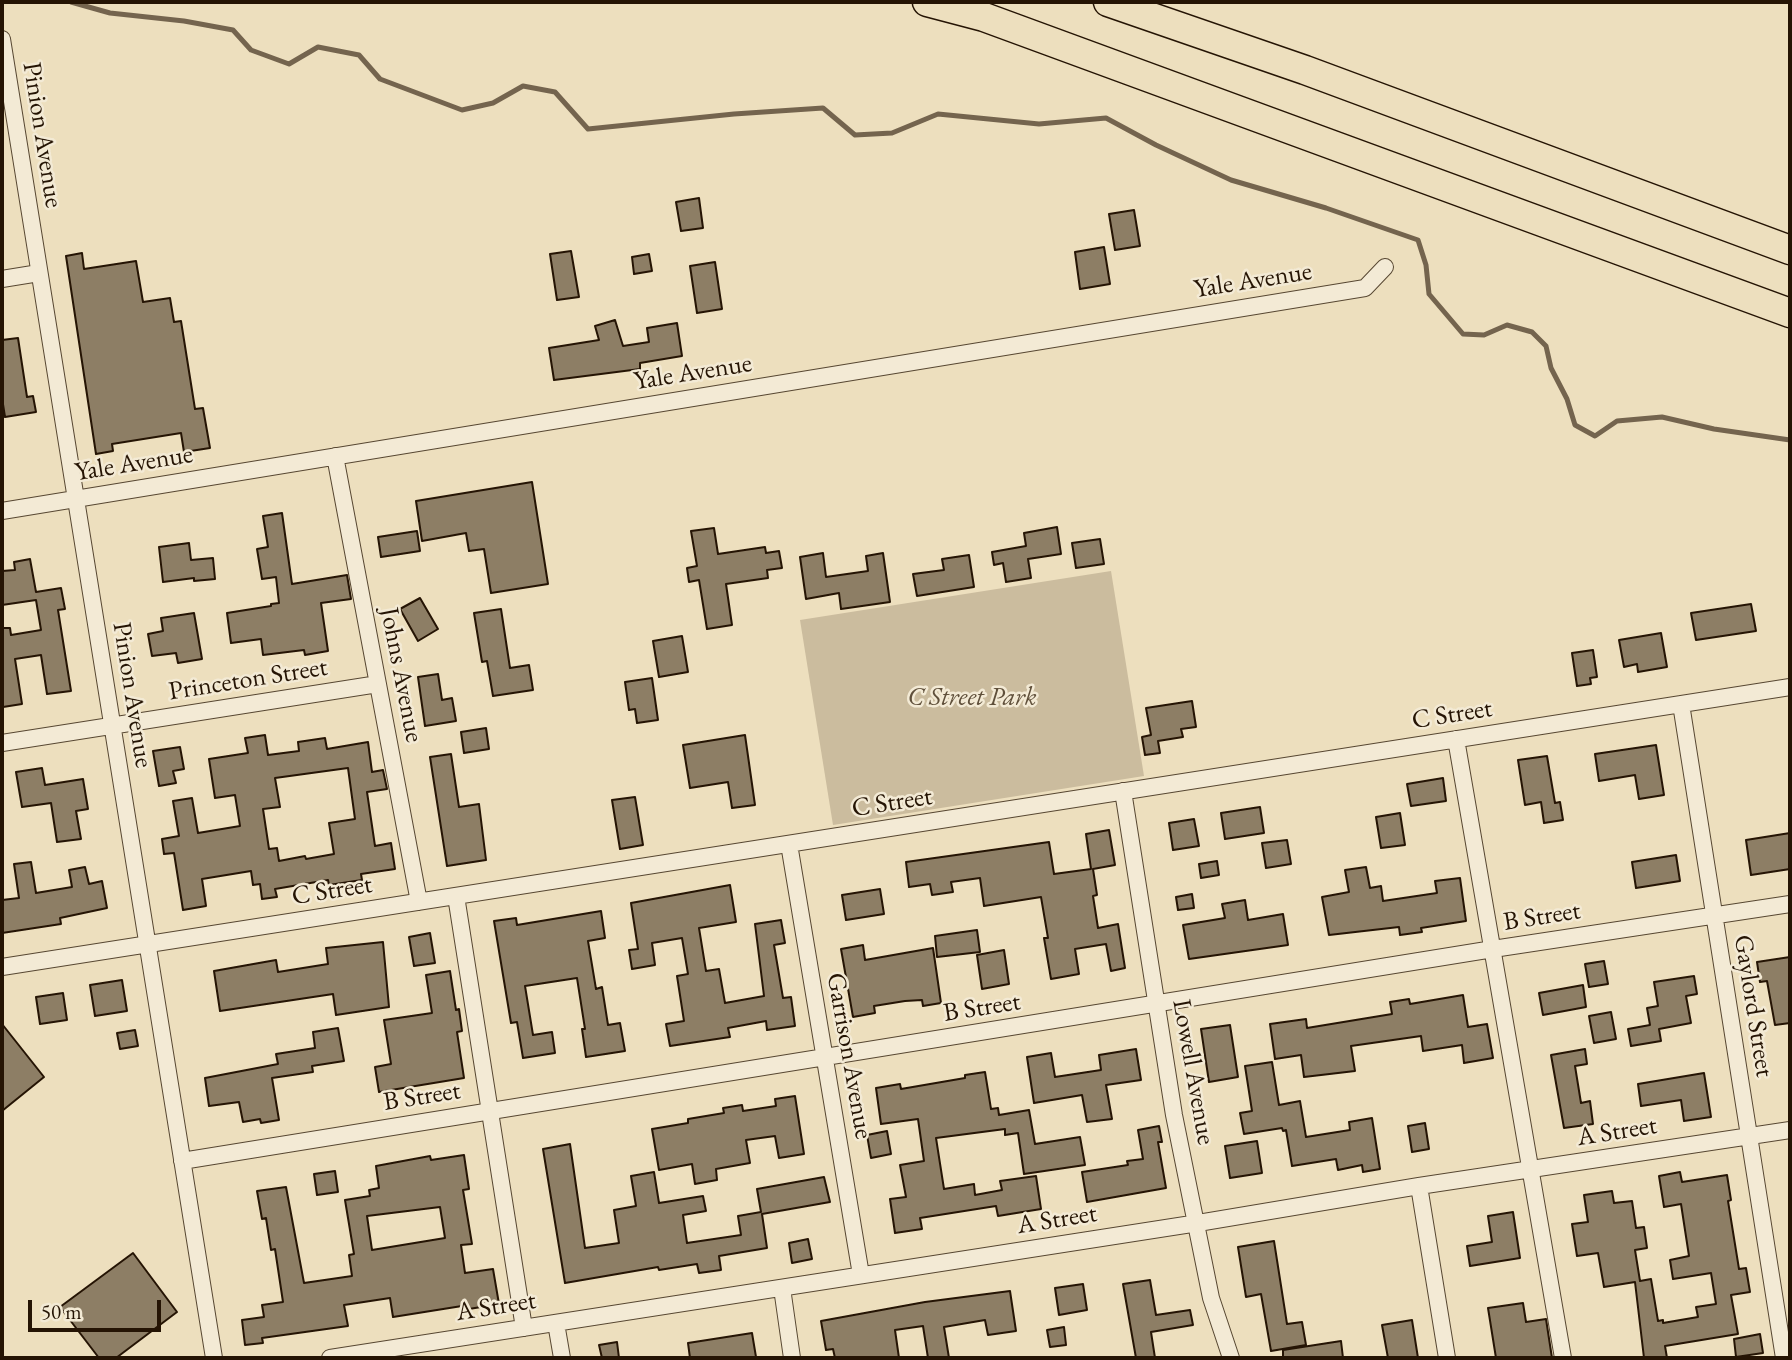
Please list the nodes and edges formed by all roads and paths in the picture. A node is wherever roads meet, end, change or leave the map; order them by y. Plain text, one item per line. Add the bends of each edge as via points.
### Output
1 (927, 2) edge
2 (1108, 2) edge
3 (2, 39) edge
4 (1790, 250) edge
5 (1385, 267) dead end
6 (39, 273) junction
7 (2, 279) edge
8 (1790, 313) edge
9 (335, 456) junction
10 (76, 499) junction
11 (2, 511) edge
12 (378, 684) junction
13 (1790, 687) edge
14 (1681, 704) junction
15 (112, 726) junction
16 (1456, 739) junction
17 (2, 743) edge
18 (1123, 791) junction
19 (789, 844) junction
20 (456, 896) junction
21 (419, 902) junction
22 (1790, 904) edge
23 (1714, 915) junction
24 (147, 944) junction
25 (1493, 949) junction
26 (2, 967) edge
27 (1156, 1005) junction
28 (824, 1058) junction
29 (490, 1111) junction
30 (1790, 1130) edge
31 (1749, 1137) junction
32 (182, 1161) junction
33 (1530, 1171) junction
34 (1419, 1186) junction
35 (1198, 1223) junction
36 (861, 1275) junction
37 (782, 1288) junction
38 (556, 1323) junction
39 (524, 1328) junction
40 (214, 1358) edge
41 (330, 1358) edge
42 (562, 1358) edge
43 (792, 1358) edge
44 (1231, 1358) edge
45 (1447, 1358) edge
46 (1563, 1358) edge
47 (1784, 1358) edge

1 - 8 highway via 997,22
2 - 4 highway
3 - 6 street, Pinion Avenue
5 - 9 street, Yale Avenue via 1365,288
6 - 7 street
6 - 10 street, Pinion Avenue
9 - 10 street, Yale Avenue
9 - 12 street, Johns Avenue
10 - 11 street, Yale Avenue
10 - 15 street, Pinion Avenue
12 - 15 street, Princeton Street
12 - 21 street, Johns Avenue
13 - 14 street, C Street
14 - 16 street, C Street
14 - 23 street, Gaylord Street
15 - 17 street, Princeton Street
15 - 24 street, Pinion Avenue
16 - 18 street, C Street
16 - 25 street
18 - 19 street, C Street
18 - 27 street, Lowell Avenue
19 - 20 street, C Street
19 - 28 street, Garrison Avenue
20 - 21 street, C Street
20 - 29 street
21 - 24 street, C Street
22 - 23 street, B Street
23 - 25 street, B Street
23 - 31 street, Gaylord Street
24 - 26 street, C Street
24 - 32 street, Pinion Avenue
25 - 27 street, B Street
25 - 33 street
27 - 28 street, B Street
27 - 35 street, Lowell Avenue
28 - 29 street, B Street
28 - 36 street, Garrison Avenue
29 - 32 street, B Street
29 - 39 street
30 - 31 street, A Street
31 - 33 street, A Street
31 - 47 street, Gaylord Street
32 - 40 street, Pinion Avenue
33 - 34 street, A Street
33 - 46 street
34 - 35 street, A Street
34 - 45 street
35 - 36 street, A Street
35 - 44 street, Lowell Avenue via 1211,1298
36 - 37 street, A Street
37 - 38 street, A Street
37 - 43 street
38 - 39 street, A Street
38 - 42 street
39 - 41 street, A Street

